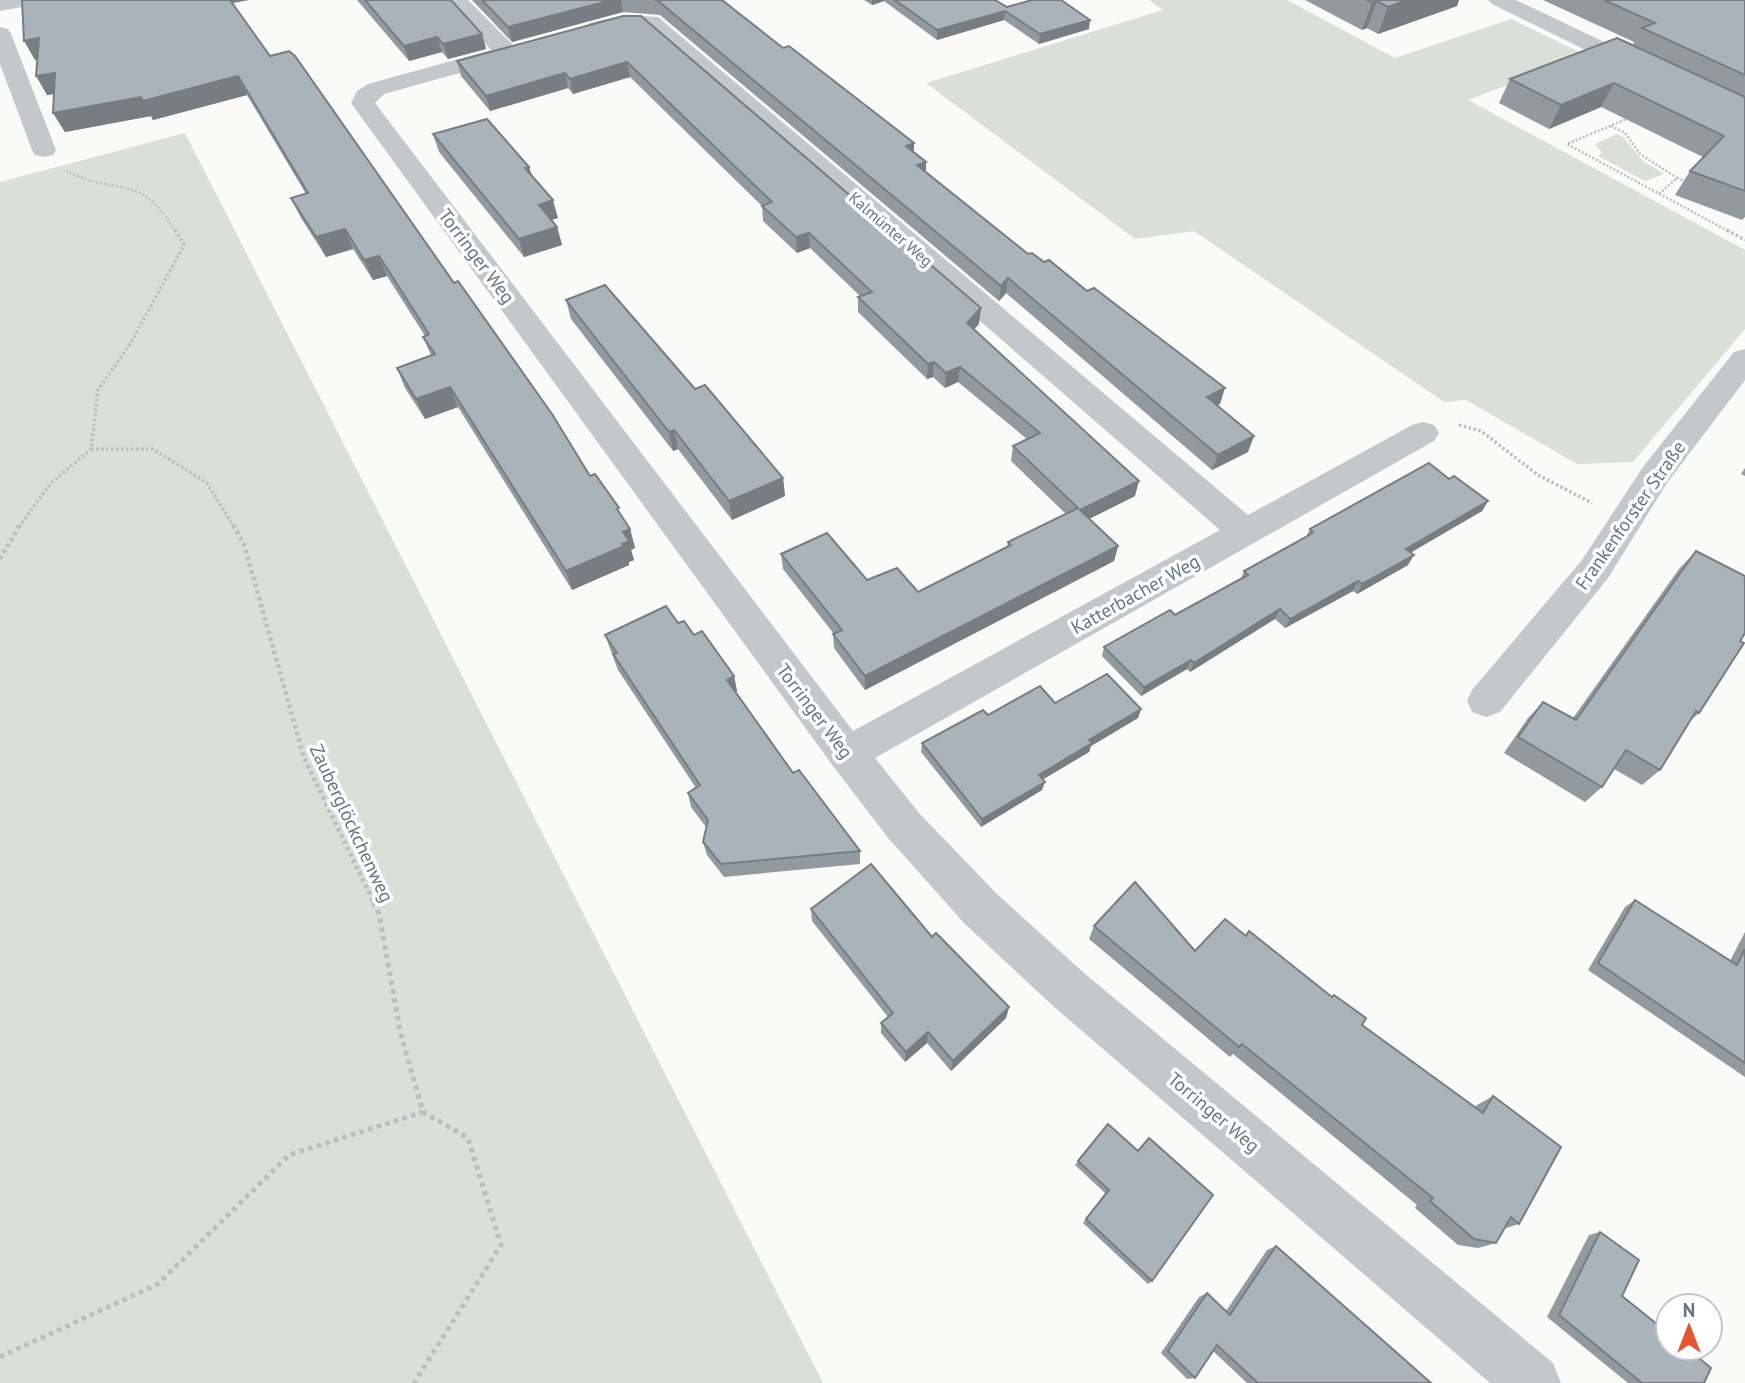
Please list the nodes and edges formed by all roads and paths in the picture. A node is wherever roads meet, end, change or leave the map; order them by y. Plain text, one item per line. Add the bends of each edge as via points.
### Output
1 (32, 0) edge
2 (456, 0) edge
3 (1499, 0) edge
4 (1549, 0) edge
5 (0, 5) edge
6 (1521, 10) junction
7 (0, 34) edge
8 (572, 35) edge
9 (1657, 76) edge
10 (1636, 116) edge
11 (1611, 126) junction
12 (44, 150) joint
13 (1677, 178) junction
14 (1688, 182) edge
15 (1660, 194) junction
16 (1745, 240) edge
17 (1745, 359) edge
18 (1423, 433) joint
19 (91, 449) junction
20 (1627, 522) junction
21 (1245, 532) junction
22 (0, 559) edge
23 (1486, 701) dead end
24 (847, 754) junction
25 (423, 1112) junction
26 (0, 1357) edge
27 (414, 1383) edge
28 (1533, 1383) edge

1 - 5 street
2 - 24 street, Torringer Weg via 519,49 376,89 363,103
3 - 6 street
4 - 6 street
6 - 9 street
7 - 12 street
8 - 21 street, Kalmünter Weg via 624,21 650,22
10 - 11 path
11 - 13 path via 1625,133 1640,154
11 - 15 path via 1567,144
12 - 19 path via 69,173 149,196 184,245 132,341 98,390
13 - 14 path
13 - 15 path
15 - 16 path
17 - 20 street, Frankenforster Straße via 1655,475
18 - 20 path via 1469,426 1485,433 1538,475
18 - 21 street, Katterbacher Weg
19 - 22 path via 74,459 29,509
19 - 25 path, Zauberglöckchenweg via 153,449 207,484 244,544 304,758 379,914 400,1031
20 - 23 street, Frankenforster Straße via 1595,569
21 - 24 street, Katterbacher Weg
24 - 28 street, Torringer Weg via 904,826 1000,927
25 - 26 path via 289,1156 158,1284
25 - 27 path via 468,1138 501,1244

